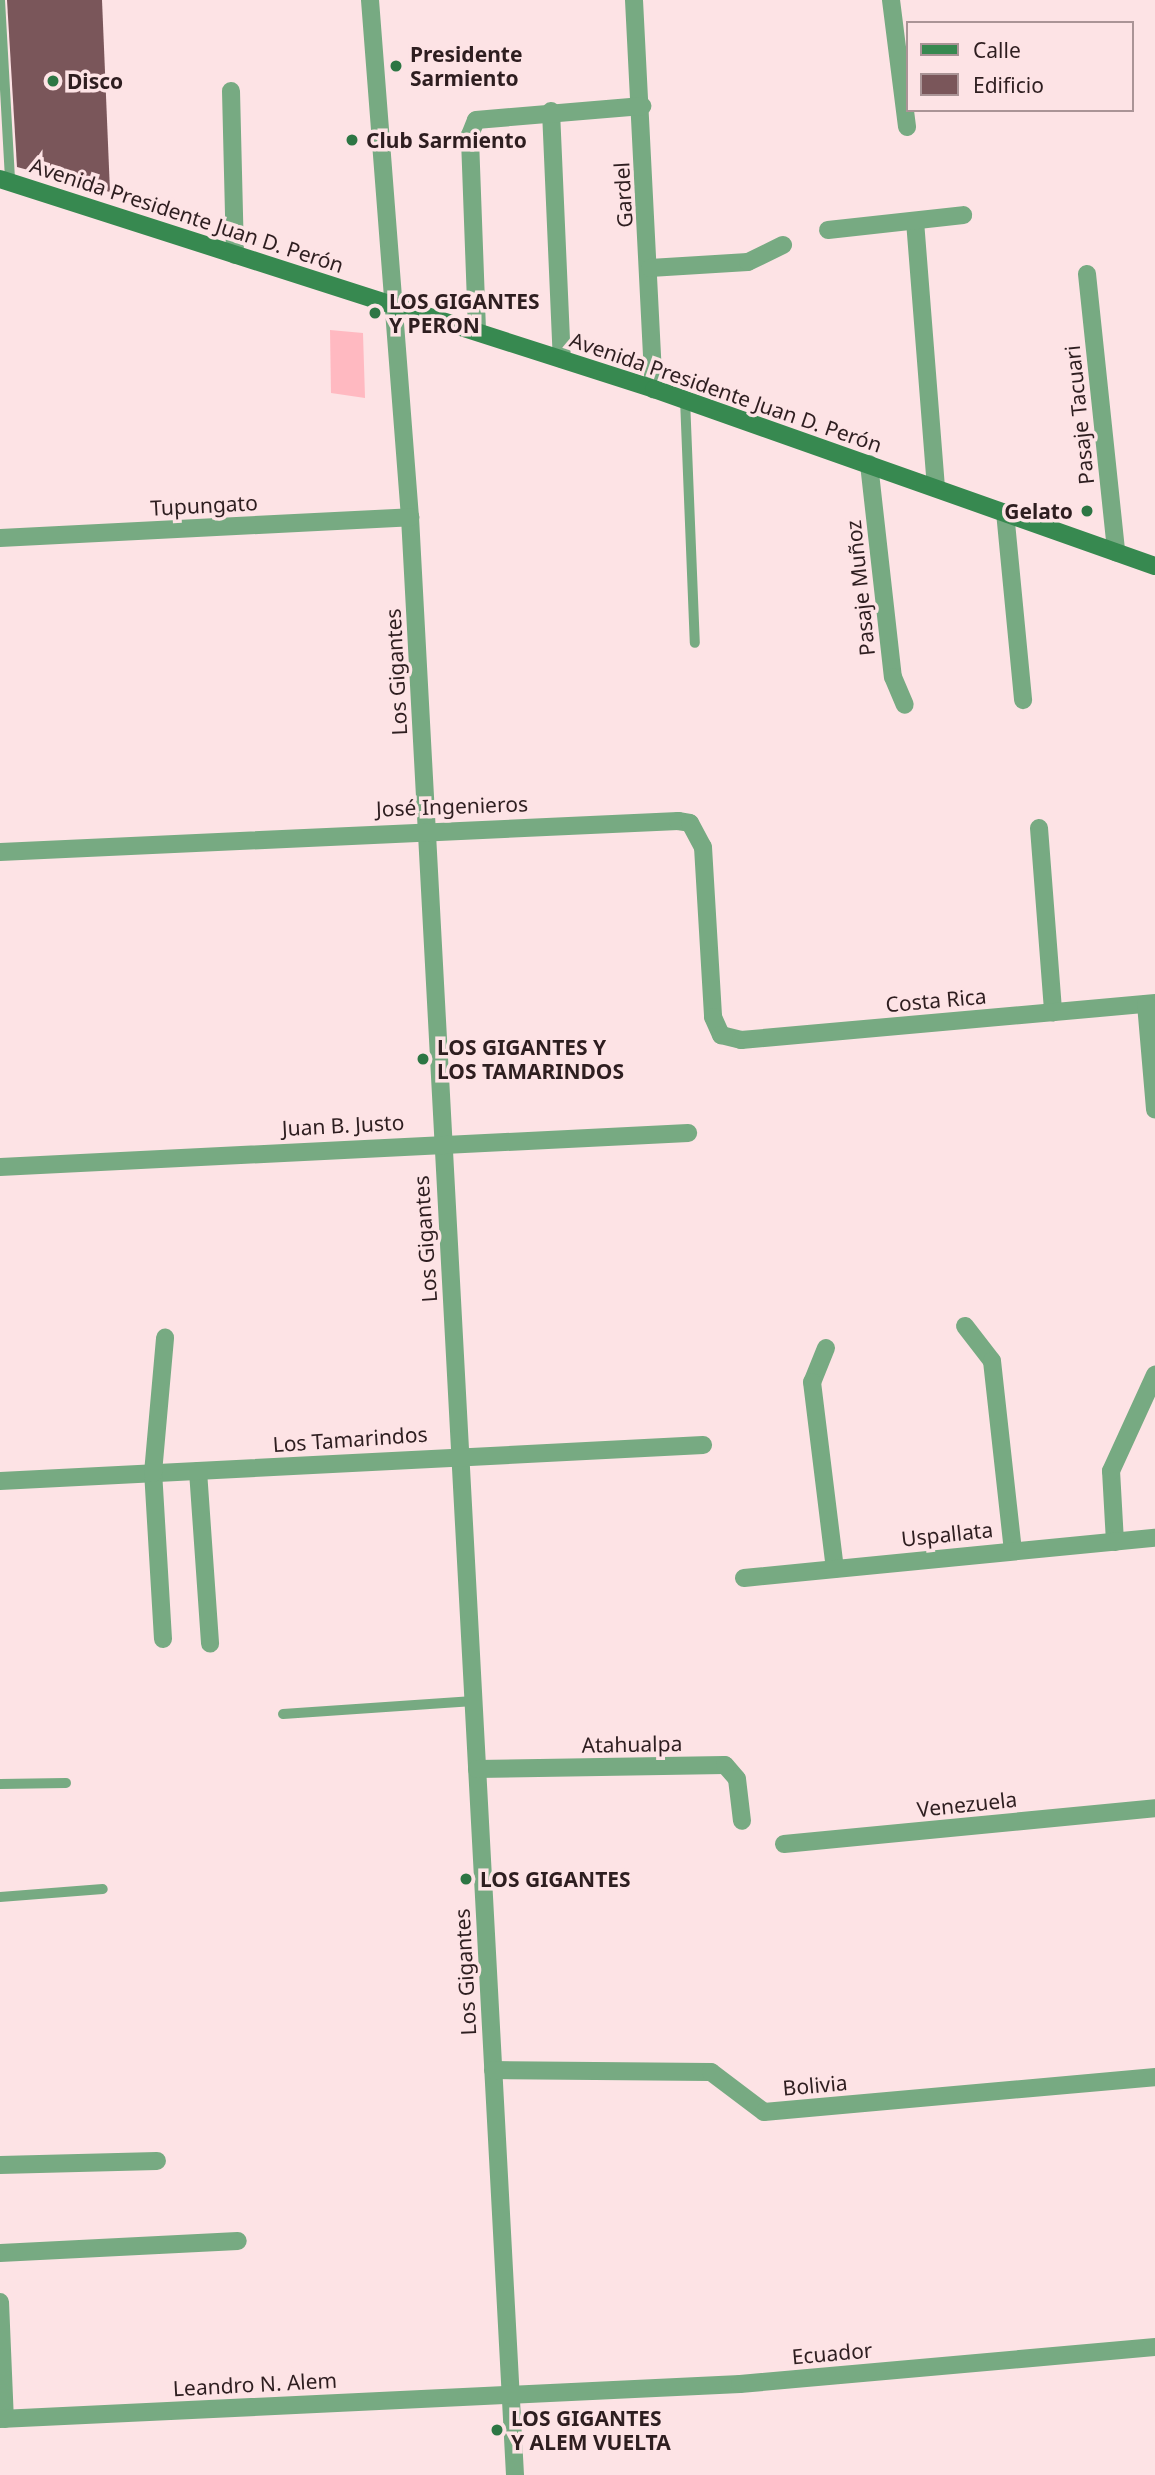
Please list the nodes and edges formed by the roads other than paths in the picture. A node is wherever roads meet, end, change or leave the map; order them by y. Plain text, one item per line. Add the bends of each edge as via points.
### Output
1 (0, 0) edge
2 (370, 0) edge
3 (634, 0) edge
4 (891, 0) edge
5 (231, 91) dead end
6 (642, 106) junction
7 (551, 111) junction
8 (906, 127) dead end
9 (5, 180) edge
10 (963, 215) dead end
11 (915, 221) junction
12 (828, 230) dead end
13 (783, 245) dead end
14 (235, 255) junction
15 (650, 268) junction
16 (1087, 274) dead end
17 (393, 304) junction
18 (477, 330) junction
19 (562, 359) junction
20 (654, 388) junction
21 (685, 400) junction
22 (869, 464) junction
23 (936, 488) junction
24 (1005, 512) junction
25 (410, 517) junction
26 (0, 538) edge
27 (1116, 552) junction
28 (1155, 566) edge
29 (695, 643) dead end
30 (1023, 700) dead end
31 (905, 705) dead end
32 (1039, 828) dead end
33 (428, 829) junction
34 (0, 852) edge
35 (1150, 1003) edge
36 (1053, 1012) junction
37 (721, 1034) joint
38 (1155, 1110) edge
39 (688, 1133) dead end
40 (441, 1143) junction
41 (0, 1167) edge
42 (965, 1326) dead end
43 (164, 1338) dead end
44 (826, 1348) dead end
45 (1155, 1375) edge
46 (703, 1445) dead end
47 (461, 1455) junction
48 (198, 1471) junction
49 (153, 1473) junction
50 (0, 1481) edge
51 (1155, 1538) edge
52 (1115, 1542) junction
53 (1013, 1550) junction
54 (835, 1569) junction
55 (744, 1578) dead end
56 (163, 1639) dead end
57 (210, 1644) dead end
58 (474, 1701) junction
59 (283, 1714) dead end
60 (477, 1769) junction
61 (66, 1783) dead end
62 (0, 1784) edge
63 (1155, 1808) edge
64 (742, 1821) dead end
65 (784, 1844) dead end
66 (103, 1889) dead end
67 (0, 1897) edge
68 (493, 2070) junction
69 (1155, 2077) edge
70 (157, 2161) dead end
71 (0, 2165) edge
72 (238, 2241) dead end
73 (0, 2253) edge
74 (0, 2302) edge
75 (1155, 2347) edge
76 (512, 2395) junction
77 (3, 2419) edge
78 (514, 2475) edge

1 - 9 lane
2 - 17 street, Los Gigantes
3 - 6 street, Gardel
4 - 8 street
5 - 14 street
6 - 7 street
6 - 15 street, Gardel
7 - 18 street via 476,120 470,135
7 - 19 street
9 - 14 main road, Avenida Presidente Juan D. Perón
10 - 11 street
11 - 12 street
11 - 23 street
13 - 15 street via 748,262
14 - 17 main road, Avenida Presidente Juan D. Perón
15 - 20 street, Gardel
16 - 27 street, Pasaje Tacuari
17 - 18 main road, Avenida Presidente Juan D. Perón
17 - 25 street, Los Gigantes
18 - 19 main road, Avenida Presidente Juan D. Perón
19 - 20 main road, Avenida Presidente Juan D. Perón
20 - 21 main road, Avenida Presidente Juan D. Perón
21 - 22 main road, Avenida Presidente Juan D. Perón
21 - 29 lane
22 - 23 main road, Avenida Presidente Juan D. Perón
22 - 31 street, Pasaje Muñoz via 893,677
23 - 24 main road, Avenida Presidente Juan D. Perón
24 - 27 main road, Avenida Presidente Juan D. Perón
24 - 30 street
25 - 26 street, Tupungato
25 - 33 street, Los Gigantes
27 - 28 main road, Avenida Presidente Juan D. Perón
32 - 36 street
33 - 34 street, José Ingenieros
33 - 37 street, José Ingenieros via 690,823 703,847 713,1017
33 - 40 street, Los Gigantes
35 - 36 street, Costa Rica
35 - 38 street
36 - 37 street, Costa Rica via 741,1040
39 - 40 street, Juan B. Justo
40 - 41 street, Juan B. Justo
40 - 47 street, Los Gigantes
42 - 53 street via 992,1361
43 - 49 street
44 - 54 street via 812,1382
45 - 52 street via 1111,1471
46 - 47 street, Los Tamarindos
47 - 48 street, Los Tamarindos
47 - 58 street, Los Gigantes
48 - 49 street, Los Tamarindos
48 - 57 street
49 - 50 street, Los Tamarindos
49 - 56 street
51 - 52 street, Uspallata
52 - 53 street, Uspallata
53 - 54 street, Uspallata
54 - 55 street, Uspallata
58 - 59 lane
58 - 60 street, Los Gigantes
60 - 64 street, Atahualpa via 725,1765 737,1779
60 - 68 street, Los Gigantes
61 - 62 lane
63 - 65 street, Venezuela
66 - 67 lane
68 - 69 street, Bolivia via 711,2072 764,2112
68 - 76 street, Los Gigantes
70 - 71 street
72 - 73 street
74 - 77 street
75 - 76 street, Ecuador via 740,2384
76 - 77 street, Leandro N. Alem
76 - 78 street, Los Gigantes

